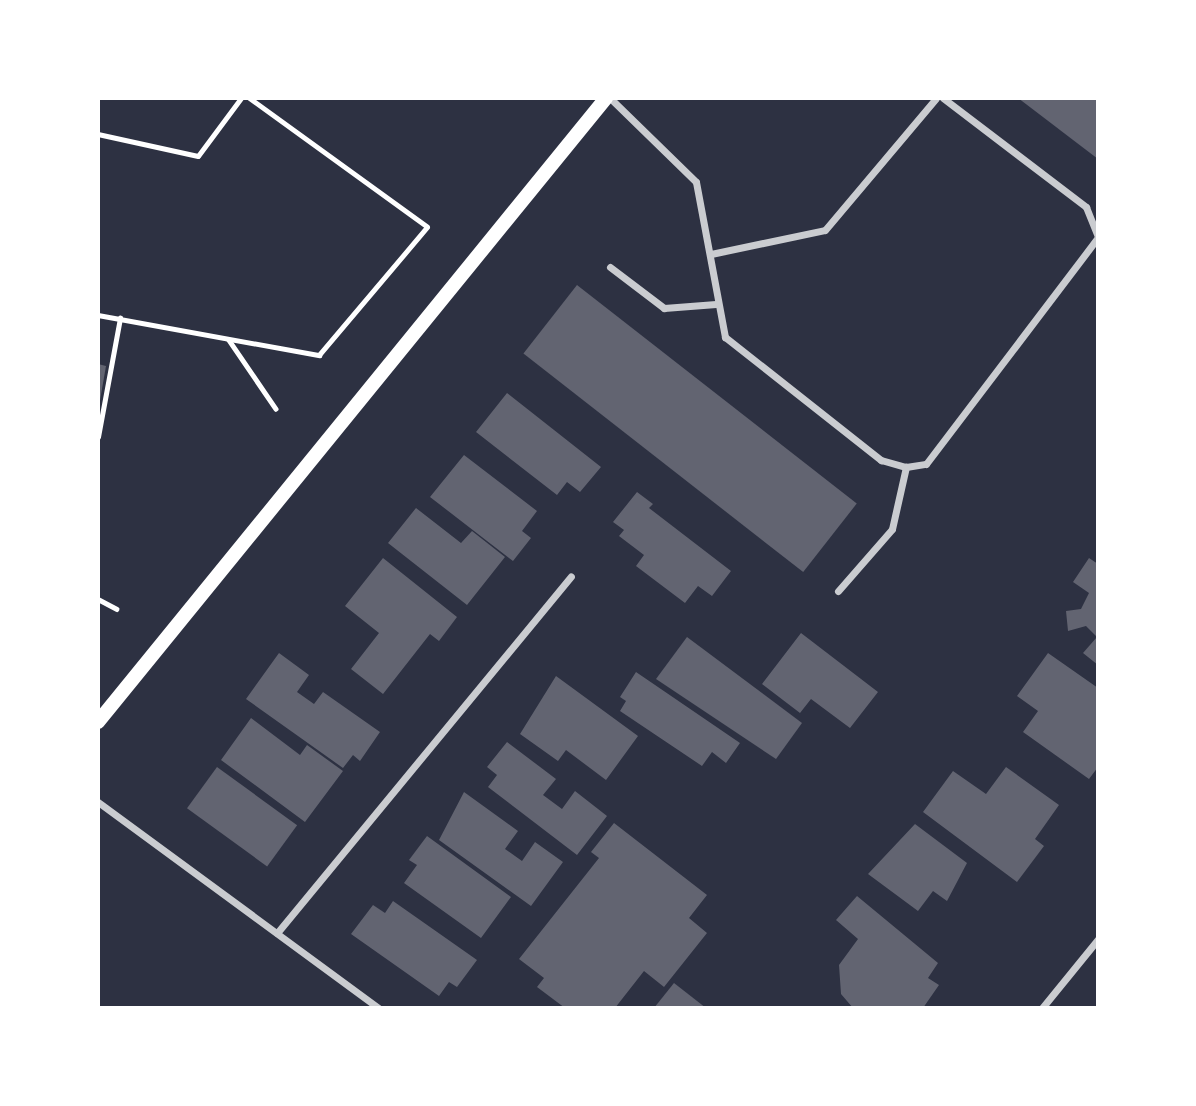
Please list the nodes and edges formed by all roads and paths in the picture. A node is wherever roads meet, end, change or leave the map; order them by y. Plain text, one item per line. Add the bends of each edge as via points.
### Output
1 (241, 98) edge
2 (249, 98) edge
3 (608, 98) edge
4 (936, 98) edge
5 (943, 98) edge
6 (98, 134) edge
7 (1098, 237) edge
8 (711, 254) junction
9 (610, 267) dead end
10 (716, 304) junction
11 (98, 314) edge
12 (120, 318) junction
13 (228, 339) junction
14 (276, 408) dead end
15 (98, 438) edge
16 (906, 467) junction
17 (570, 576) dead end
18 (838, 591) dead end
19 (98, 599) edge
20 (117, 608) dead end
21 (98, 722) edge
22 (98, 802) edge
23 (277, 933) junction
24 (1098, 939) edge
25 (378, 1008) edge
26 (1042, 1008) edge

1 - 6 path via 198,156
2 - 13 path via 427,227 319,355
3 - 8 street via 696,182
3 - 21 main road
4 - 8 street via 825,230
5 - 7 street via 1086,207
7 - 16 street via 926,464
8 - 10 street
9 - 10 street via 664,308
10 - 16 street via 725,337 881,460
11 - 12 path
12 - 13 path
12 - 15 path
13 - 14 path
16 - 18 street via 892,529
17 - 23 street
19 - 20 path
22 - 23 street
23 - 25 street
24 - 26 street

